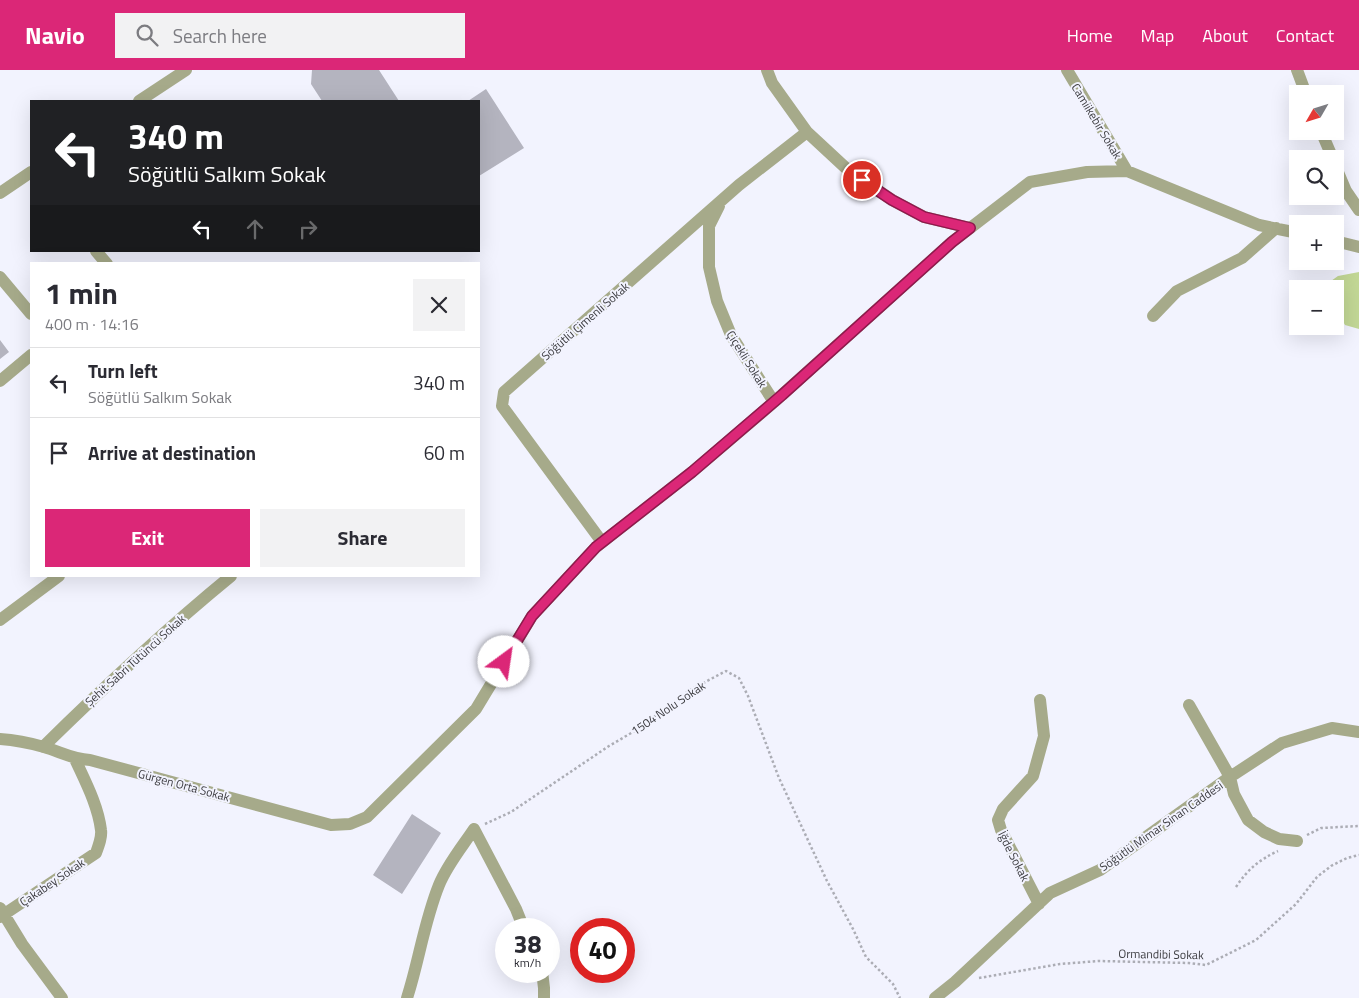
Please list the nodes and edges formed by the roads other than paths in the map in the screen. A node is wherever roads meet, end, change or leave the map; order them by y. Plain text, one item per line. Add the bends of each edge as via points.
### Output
1 (186, 70) edge
2 (767, 70) edge
3 (1067, 70) edge
4 (1296, 70) edge
5 (1302, 85) edge
6 (141, 100) edge
7 (807, 132) junction
8 (1127, 171) junction
9 (30, 173) edge
10 (1344, 186) edge
11 (0, 193) edge
12 (721, 200) junction
13 (1359, 210) edge
14 (970, 228) junction
15 (1276, 228) junction
16 (1289, 231) edge
17 (1344, 244) edge
18 (1359, 247) edge
19 (97, 252) edge
20 (105, 262) edge
21 (0, 277) edge
22 (30, 313) edge
23 (1153, 316) dead end
24 (30, 356) edge
25 (0, 381) edge
26 (774, 402) junction
27 (602, 542) junction
28 (58, 577) edge
29 (230, 577) edge
30 (0, 620) edge
31 (1040, 700) dead end
32 (1189, 705) dead end
33 (1359, 732) edge
34 (0, 739) edge
35 (43, 747) junction
36 (76, 759) junction
37 (1230, 777) junction
38 (1297, 841) dead end
39 (1039, 904) junction
40 (1, 914) edge
41 (520, 918) edge
42 (543, 983) edge
43 (62, 998) edge
44 (407, 998) edge
45 (544, 998) edge
46 (935, 998) edge

1 - 6 street
2 - 7 street via 772,83
3 - 8 street, Camiikebir Sokak
4 - 5 street
7 - 12 street, Söğütlü Çimenli Sokak
7 - 14 street via 848,170 892,200 924,217
8 - 14 street via 1087,172 1030,182
8 - 15 street
9 - 11 street
10 - 13 street
12 - 26 street, Çiçekli Sokak via 709,226 709,267 717,301 730,335
12 - 27 street, Söğütlü Çimenli Sokak via 504,392 502,406
14 - 26 street
15 - 16 street
15 - 23 street via 1242,258 1177,291
17 - 18 street
19 - 20 street
21 - 22 street
24 - 25 street
26 - 27 street via 692,472
27 - 36 street, Gürgen Orta Sokak via 532,616 476,709 367,817 350,824 331,824
28 - 30 street
29 - 35 street, Şehit Sabri Tütüncü Sokak via 106,685
31 - 39 street, İğde Sokak via 1044,736 1033,776 1003,809 998,820
32 - 37 street
33 - 37 street, Söğütlü Mimar Sinan Caddesi via 1332,728 1282,743
34 - 35 street, Gürgen Orta Sokak
35 - 36 street, Gürgen Orta Sokak
36 - 40 street, Çakabey Sokak via 102,831 96,853
37 - 38 street via 1234,794 1248,820 1279,839
37 - 39 street, Söğütlü Mimar Sinan Caddesi via 1100,870 1050,893
39 - 46 street, Söğütlü Mimar Sinan Caddesi
40 - 43 street
41 - 44 street via 474,829 439,883
42 - 45 street

